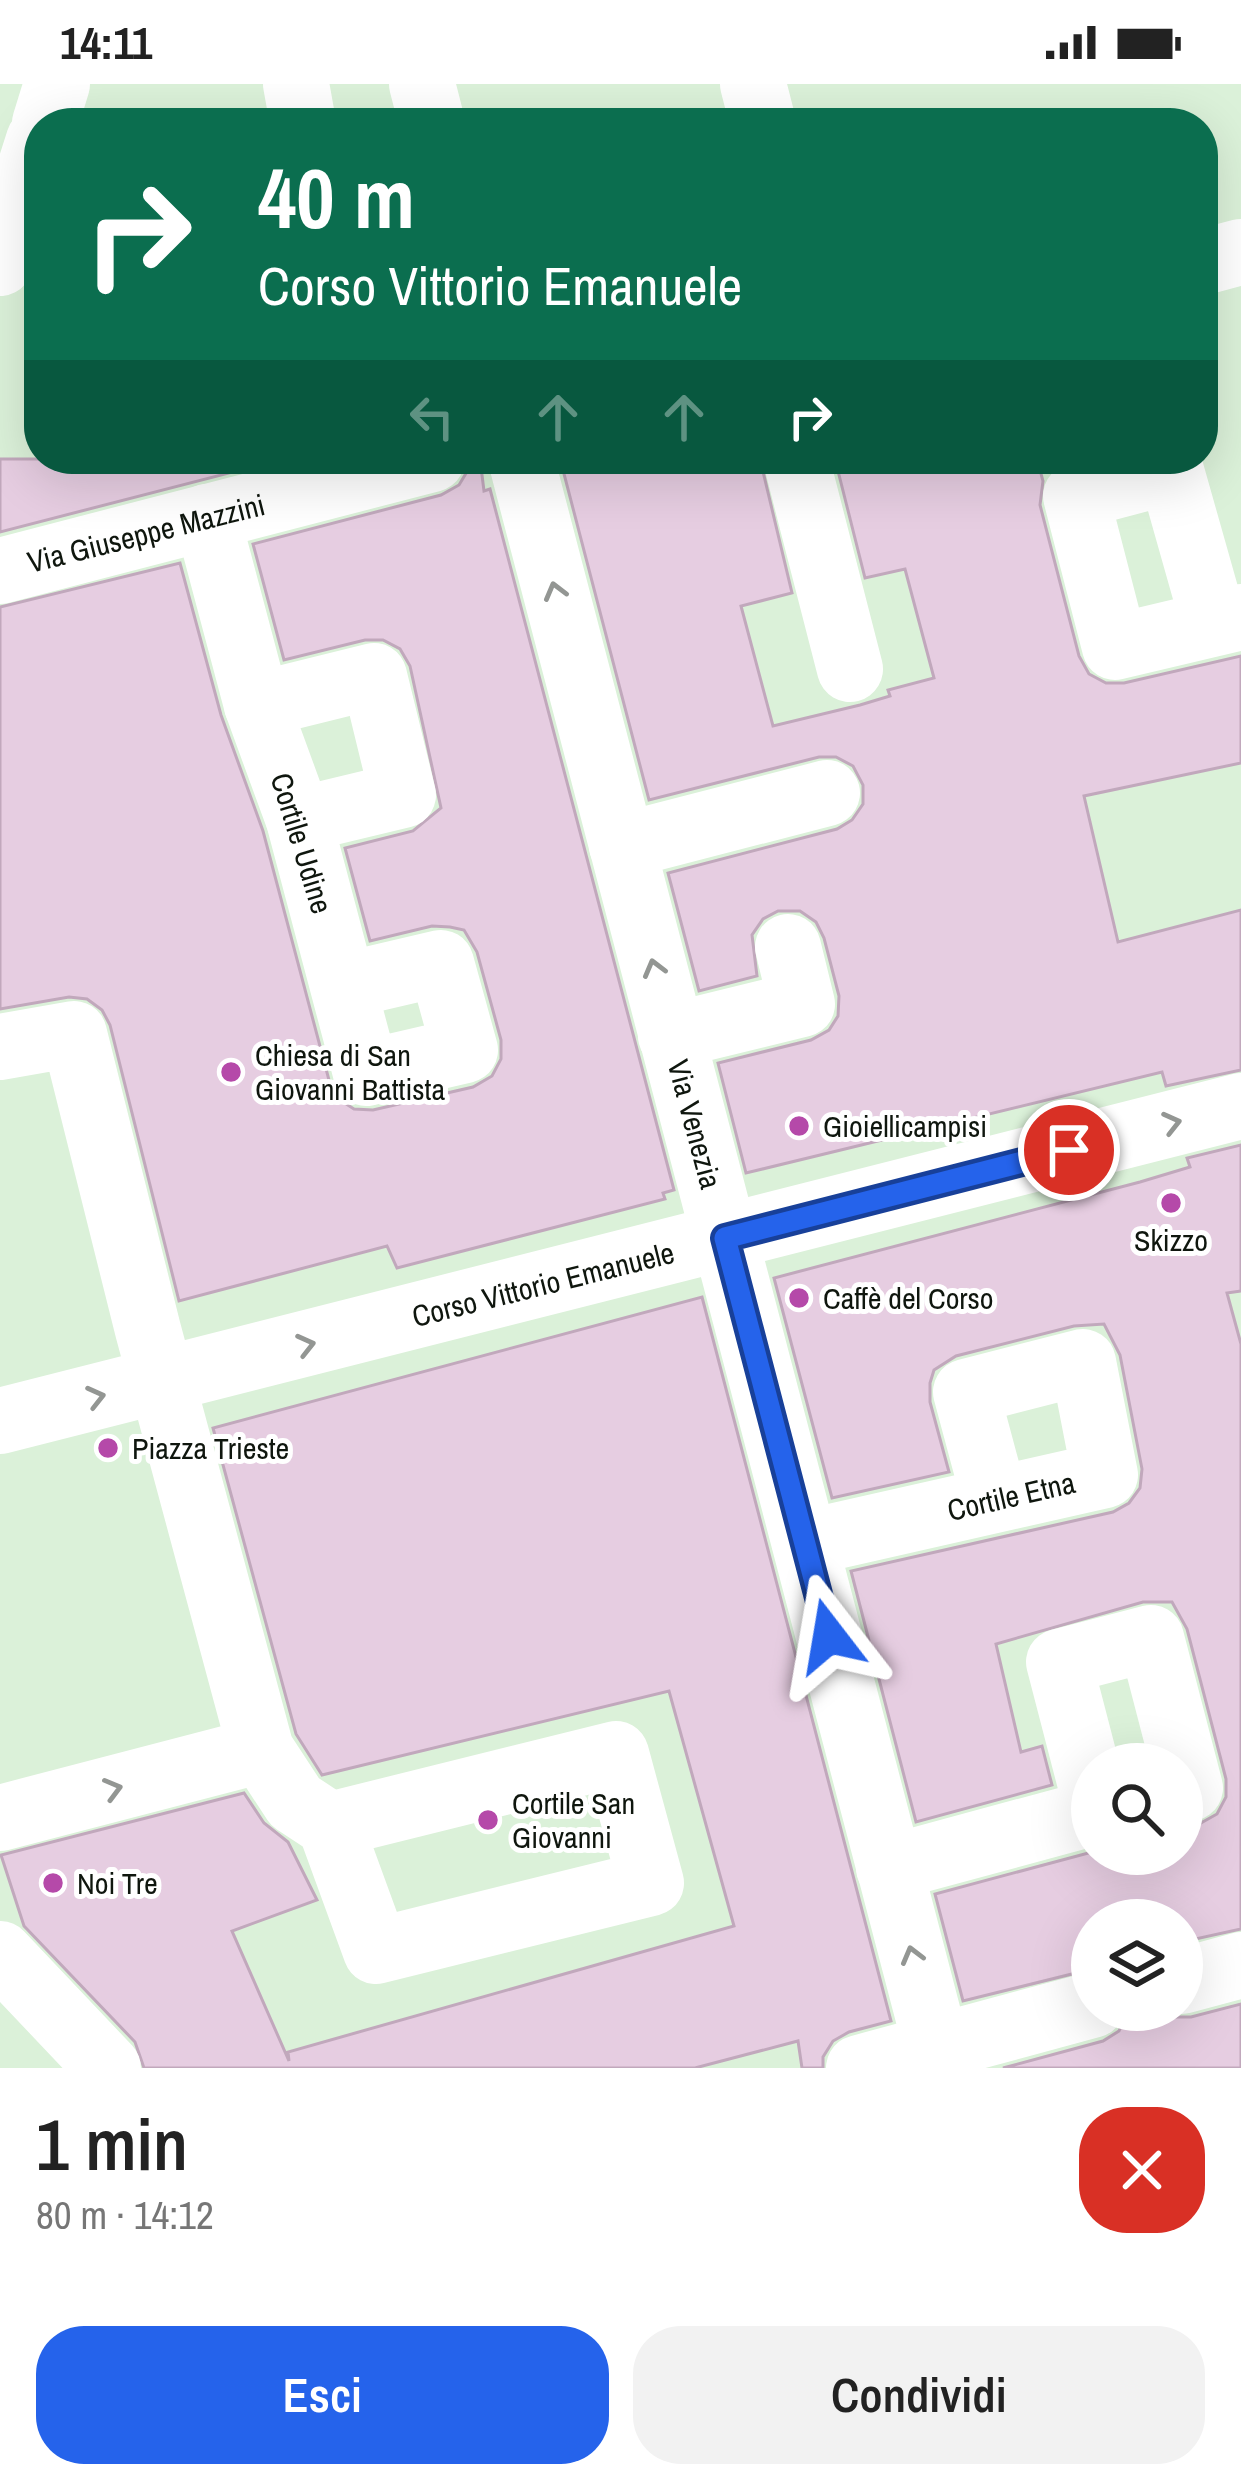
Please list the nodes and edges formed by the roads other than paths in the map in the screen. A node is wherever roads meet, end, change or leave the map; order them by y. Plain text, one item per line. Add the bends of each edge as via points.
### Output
1 (24, 193) edge
2 (12, 235) edge
3 (374, 474) edge
4 (525, 474) edge
5 (800, 474) edge
6 (1160, 474) edge
7 (1172, 474) edge
8 (207, 517) junction
9 (0, 571) edge
10 (1228, 620) edge
11 (850, 669) dead end
12 (257, 705) junction
13 (827, 793) dead end
14 (299, 820) junction
15 (622, 846) junction
16 (788, 947) dead end
17 (343, 986) junction
18 (671, 1036) junction
19 (0, 1047) edge
20 (1241, 1106) edge
21 (725, 1238) junction
22 (177, 1378) junction
23 (0, 1421) edge
24 (995, 1499) junction
25 (805, 1543) junction
26 (1080, 1743) edge
27 (1178, 1743) edge
28 (261, 1750) junction
29 (0, 1818) edge
30 (1071, 1819) edge
31 (331, 1825) junction
32 (889, 1868) junction
33 (0, 1954) edge
34 (1241, 1965) edge
35 (1203, 1975) edge
36 (1071, 2013) edge
37 (939, 2058) edge
38 (90, 2062) edge
39 (859, 2068) edge

1 - 2 street
3 - 8 street, Via Giuseppe Mazzini
15 -> 4 street, Via Venezia
5 - 11 street
6 - 10 street via 1076,496 1115,647
7 - 10 street
8 - 9 street, Via Giuseppe Mazzini
8 - 12 street, Cortile Udine
12 - 14 street, Cortile Udine
12 - 14 street via 374,676 404,795
13 - 15 street
14 - 17 street, Cortile Udine
18 -> 15 street, Via Venezia
16 - 18 street via 802,1004
17 - 17 street, Cortile Udine via 366,1073 465,1050 441,963
18 - 21 street, Via Venezia
19 - 22 street via 74,1034
21 -> 20 street, Corso Vittorio Emanuele
22 -> 21 street, Corso Vittorio Emanuele
21 - 25 street, Via Venezia
23 -> 22 street, Corso Vittorio Emanuele
22 - 28 street
24 - 24 street, Cortile Etna via 966,1392 1083,1362 1105,1475
24 - 25 street, Cortile Etna
25 - 32 street, Via Venezia
26 - 27 street via 1059,1662 1150,1638
29 -> 28 street
28 - 31 street via 296,1802
30 - 32 street
31 - 31 street via 616,1754 651,1883 376,1952
37 -> 32 street, Via Venezia
33 - 38 street
34 - 35 street
36 - 37 street
37 - 39 street

